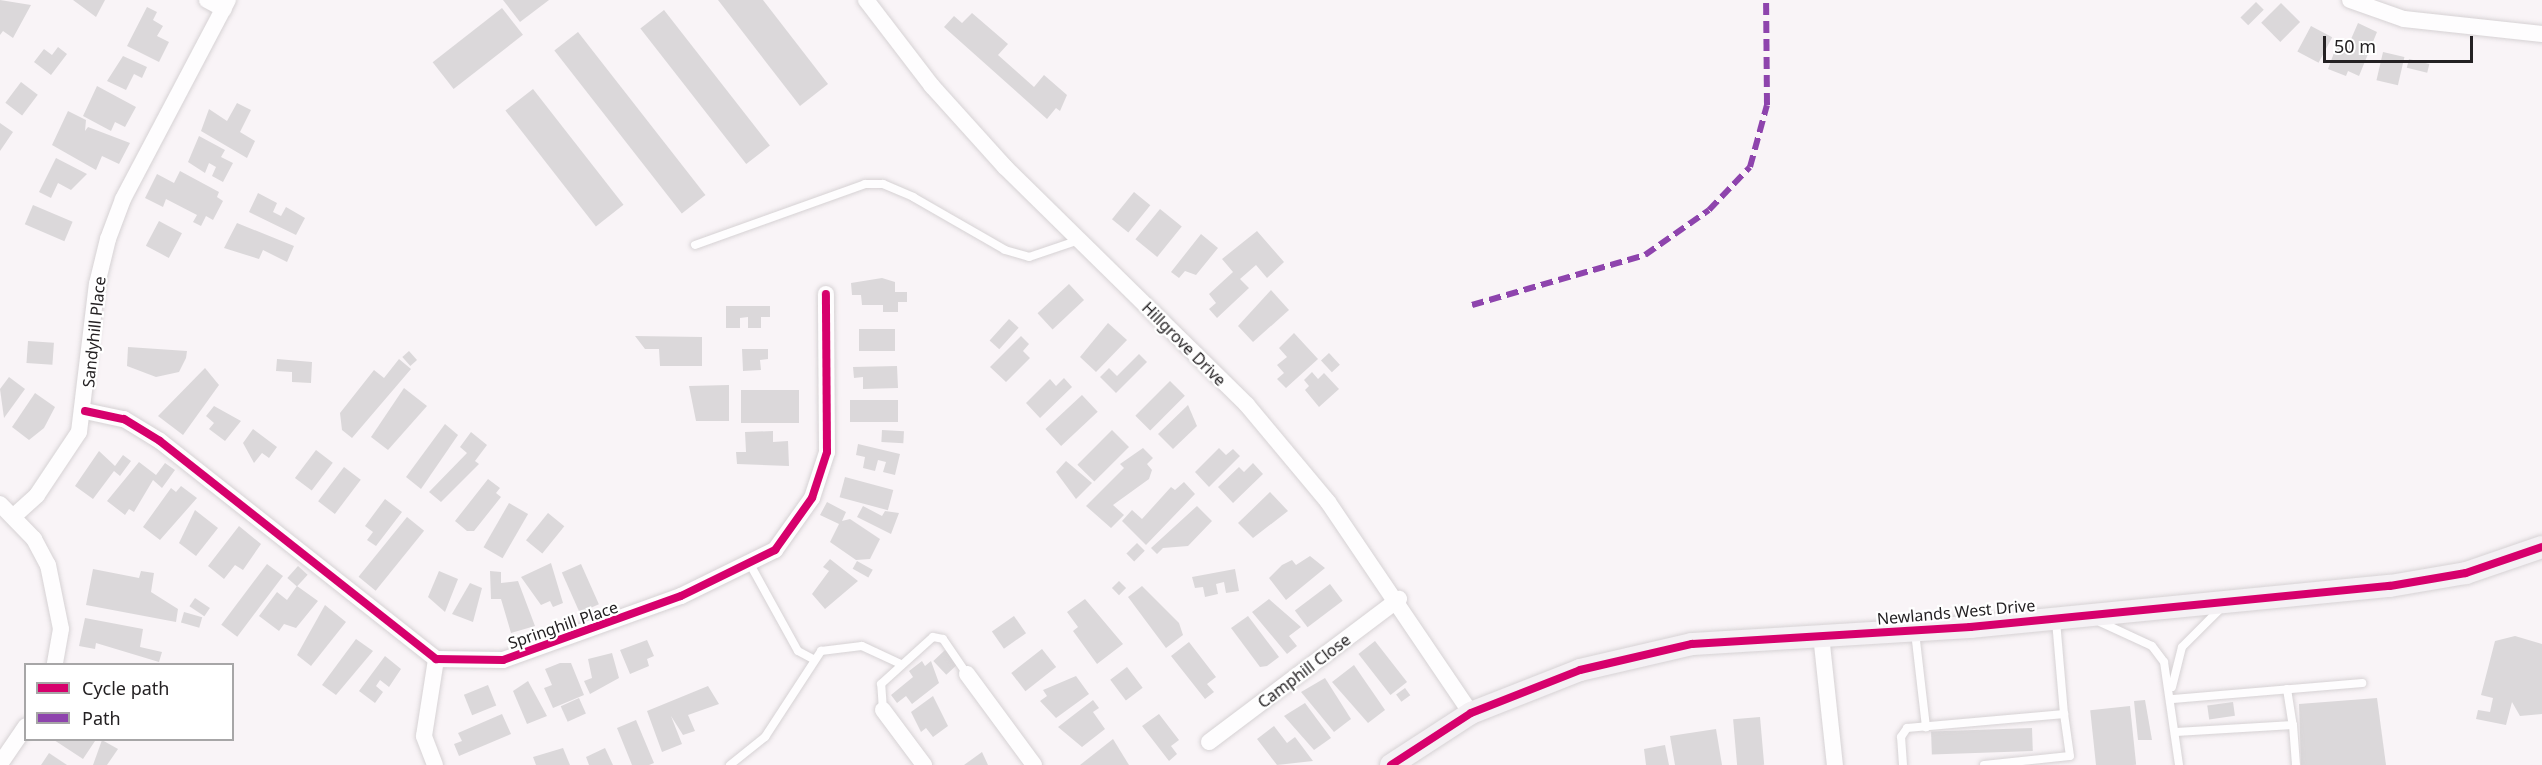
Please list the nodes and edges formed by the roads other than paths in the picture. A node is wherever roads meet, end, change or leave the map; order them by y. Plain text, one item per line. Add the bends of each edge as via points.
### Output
1 (207, 0) edge
2 (866, 0) edge
3 (2350, 0) edge
4 (226, 4) edge
5 (2542, 34) edge
6 (1079, 240) junction
7 (694, 245) dead end
8 (826, 294) dead end
9 (85, 411) junction
10 (0, 504) edge
11 (15, 516) junction
12 (2542, 547) edge
13 (750, 566) junction
14 (1399, 599) junction
15 (2232, 601) junction
16 (2079, 616) junction
17 (2056, 617) junction
18 (1915, 631) junction
19 (1821, 635) junction
20 (813, 658) junction
21 (436, 659) junction
22 (55, 663) edge
23 (901, 664) junction
24 (967, 675) joint
25 (2362, 683) dead end
26 (2172, 687) junction
27 (2287, 689) junction
28 (2173, 699) junction
29 (883, 710) joint
30 (1471, 713) junction
31 (2064, 714) junction
32 (2293, 725) junction
33 (1926, 727) junction
34 (24, 729) edge
35 (2176, 732) junction
36 (1209, 742) dead end
37 (2071, 761) edge
38 (0, 764) edge
39 (435, 765) edge
40 (730, 765) edge
41 (924, 765) edge
42 (1034, 765) edge
43 (1391, 765) edge
44 (1835, 765) edge
45 (1903, 765) edge
46 (1984, 765) edge
47 (2179, 765) edge
48 (2296, 765) edge

1 - 4 street, Sandyhill Place
2 - 6 street, Hillgrove Drive via 932,86
3 - 5 street via 2404,19
4 - 9 street, Sandyhill Place via 123,199 108,239 97,284
6 - 7 lane via 1029,257 1005,250 913,197 883,184 865,184
6 - 14 street, Hillgrove Drive via 1247,405
8 - 13 street, Springhill Place via 827,452 812,498 789,534
9 - 11 street, Sandyhill Place via 57,467
9 - 21 street via 124,419 160,441
10 - 11 street
11 - 22 street via 48,565 56,594 61,629
12 - 15 street, Newlands West Drive via 2466,573
13 - 20 lane via 798,651
13 - 21 street, Springhill Place via 530,654 503,660
14 - 30 street, Hillgrove Drive
14 - 36 street, Camphill Close
15 - 16 street, Newlands West Drive
15 - 26 lane via 2210,616 2182,647
16 - 17 street, Newlands West Drive
16 - 26 lane via 2126,631 2152,646
17 - 18 street, Newlands West Drive
17 - 31 lane
18 - 19 street, Newlands West Drive
18 - 33 lane
19 - 30 street, Newlands West Drive via 1692,644 1632,656 1580,670
19 - 44 street
20 - 23 lane via 821,651 862,646
20 - 40 lane via 765,737
21 - 39 street via 424,736
23 - 24 lane via 938,637
23 - 29 lane via 879,690
24 - 42 street
25 - 27 lane
26 - 28 lane
27 - 28 lane
27 - 32 lane
28 - 35 lane
29 - 41 street
30 - 43 street, Newlands West Drive
31 - 33 lane
31 - 37 lane
32 - 35 lane
32 - 48 lane
33 - 45 lane via 1902,732
34 - 38 street
35 - 47 lane
37 - 46 lane

